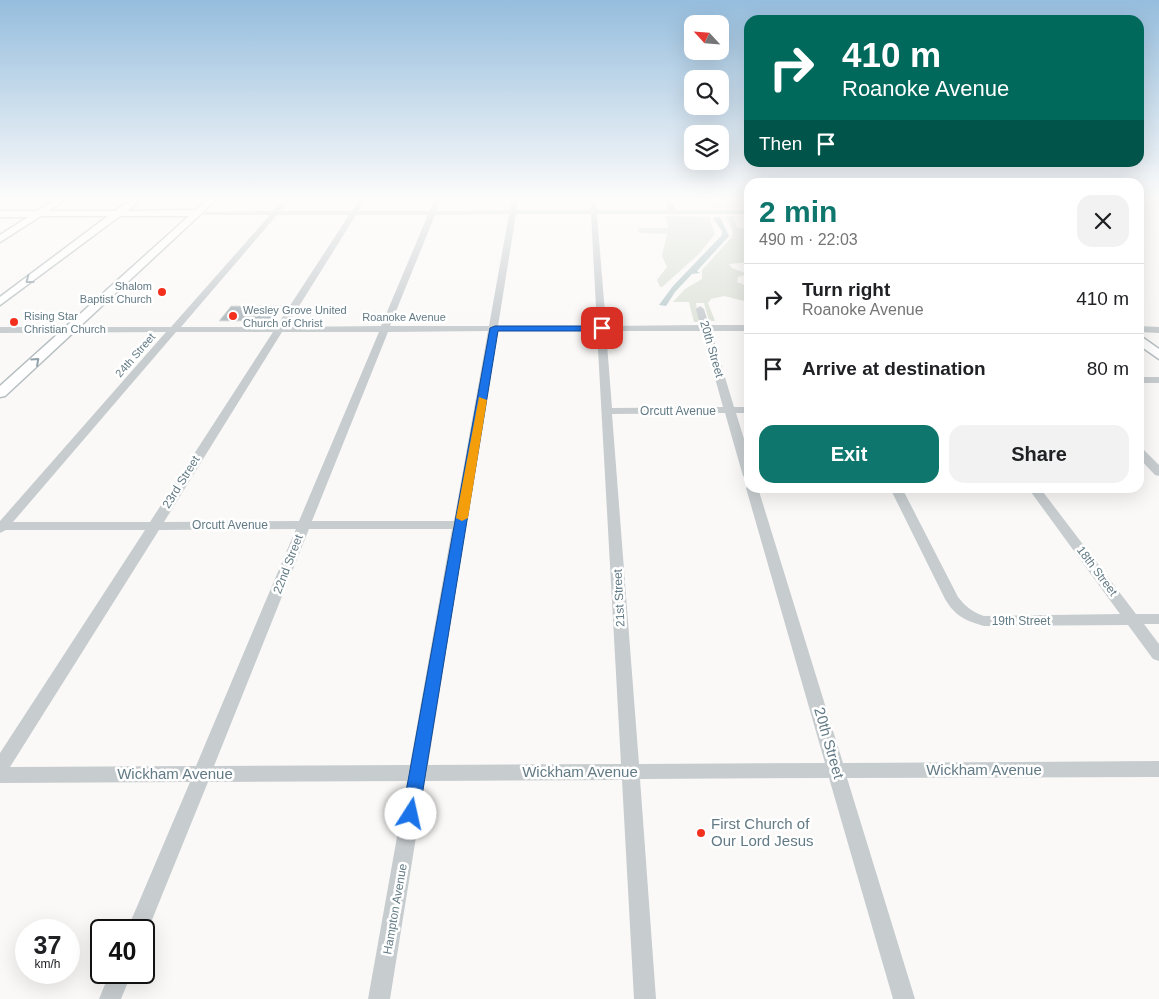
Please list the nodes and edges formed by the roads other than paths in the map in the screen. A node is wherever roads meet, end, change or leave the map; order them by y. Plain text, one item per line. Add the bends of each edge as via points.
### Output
1 (76, 245) edge
2 (163, 245) edge
3 (248, 245) edge
4 (334, 245) edge
5 (419, 245) edge
6 (508, 245) edge
7 (597, 245) edge
8 (0, 302) edge
9 (700, 308) dead end
10 (1144, 323) edge
11 (1159, 323) edge
12 (495, 328) junction
13 (602, 328) junction
14 (705, 328) junction
15 (744, 328) edge
16 (279, 329) junction
17 (384, 329) junction
18 (1144, 329) edge
19 (0, 330) edge
20 (70, 330) junction
21 (174, 330) junction
22 (1159, 330) edge
23 (1144, 343) edge
24 (1159, 355) edge
25 (1144, 380) edge
26 (1159, 380) edge
27 (0, 394) edge
28 (744, 410) edge
29 (608, 411) junction
30 (729, 411) junction
31 (1144, 456) edge
32 (744, 460) edge
33 (1159, 472) edge
34 (754, 493) edge
35 (898, 493) edge
36 (1038, 493) edge
37 (154, 525) junction
38 (303, 525) junction
39 (461, 525) junction
40 (1, 527) edge
41 (1159, 619) edge
42 (1133, 620) junction
43 (1159, 655) edge
44 (0, 768) edge
45 (1159, 769) edge
46 (837, 771) junction
47 (418, 772) junction
48 (630, 772) junction
49 (203, 774) junction
50 (0, 775) edge
51 (143, 919) edge
52 (116, 984) edge
53 (110, 999) edge
54 (379, 999) edge
55 (645, 999) edge
56 (904, 999) edge

1 -> 8 main road
2 - 20 main road
3 - 21 street, 24th Street
4 - 16 street, 23rd Street
5 - 17 street, 22nd Street
6 - 12 street, Hampton Avenue
7 - 13 street, 21st Street
9 - 14 street, 20th Street
10 - 11 street
12 - 13 street, Roanoke Avenue
12 - 17 street, Roanoke Avenue
12 - 39 street, Hampton Avenue
13 - 14 street, Roanoke Avenue
13 - 29 street, 21st Street
14 - 15 street, Roanoke Avenue
14 - 30 street, 20th Street
16 - 17 street, Roanoke Avenue
16 - 21 street, Roanoke Avenue
16 - 37 street, 23rd Street
17 - 38 street, 22nd Street
18 - 22 street
19 - 20 street, Roanoke Avenue
20 - 21 street, Roanoke Avenue
27 -> 20 main road
21 - 40 street, 24th Street
23 - 24 main road
25 - 26 street
28 - 30 street, Orcutt Avenue
29 - 30 street, Orcutt Avenue
29 - 48 street, 21st Street
30 - 32 street, 20th Street
31 - 33 street
34 - 46 street, 20th Street
35 - 42 street, 19th Street via 952,600 960,611 970,617 997,622
36 - 42 street, 18th Street
37 - 38 street, Orcutt Avenue
37 - 40 street, Orcutt Avenue
37 - 44 street, 23rd Street
38 - 39 street, Orcutt Avenue
38 - 49 street, 22nd Street
39 - 47 street, Hampton Avenue
41 - 42 street, 19th Street
42 - 43 street, 18th Street
45 - 46 street, Wickham Avenue
46 - 48 street, Wickham Avenue
46 - 56 street, 20th Street
47 - 48 street, Wickham Avenue
47 - 49 street, Wickham Avenue
47 - 54 street, Hampton Avenue
48 - 55 street, 21st Street
49 - 50 street, Wickham Avenue
49 - 51 street, 22nd Street
52 - 53 street

